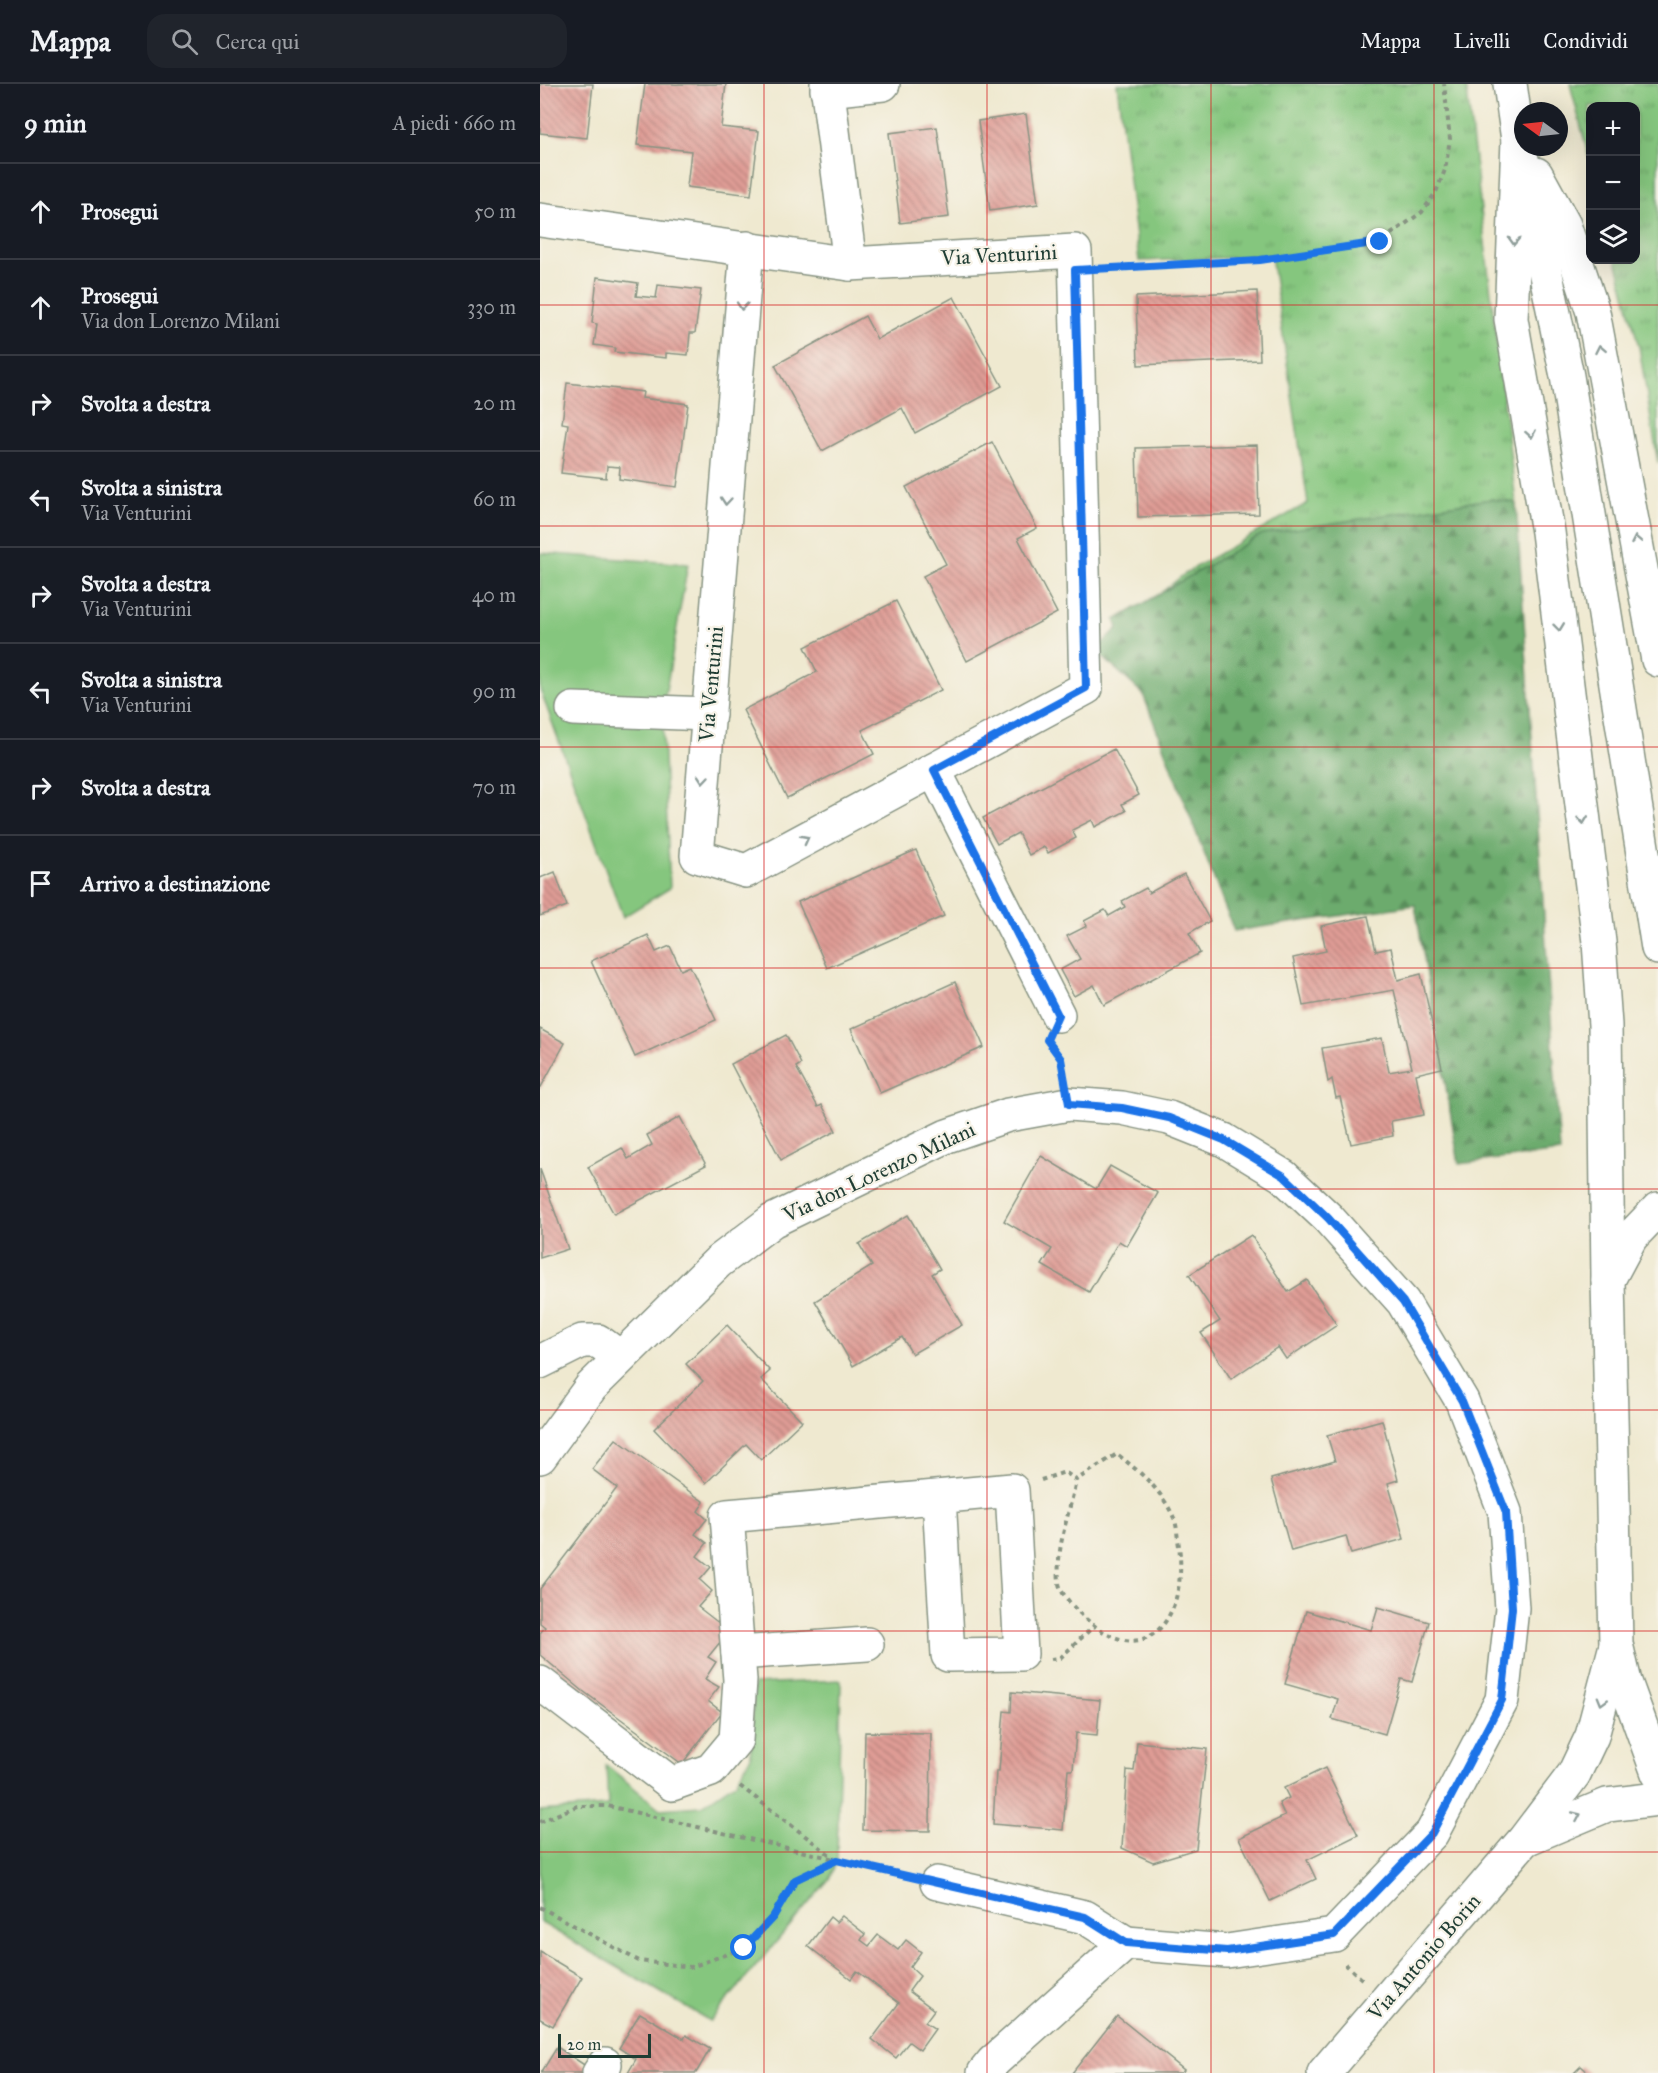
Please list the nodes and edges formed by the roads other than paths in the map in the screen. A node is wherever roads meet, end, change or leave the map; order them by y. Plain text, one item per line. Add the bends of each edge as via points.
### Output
1 (883, 84) edge
2 (1510, 84) edge
3 (827, 87) edge
4 (1514, 112) edge
5 (1517, 156) edge
6 (1521, 156) edge
7 (1527, 156) edge
8 (540, 220) edge
9 (747, 248) junction
10 (850, 264) junction
11 (1658, 660) edge
12 (573, 709) dead end
13 (709, 714) junction
14 (934, 770) junction
15 (1658, 948) edge
16 (1058, 1015) road end
17 (1658, 1209) edge
18 (1608, 1280) junction
19 (620, 1357) junction
20 (540, 1362) edge
21 (540, 1457) edge
22 (939, 1497) junction
23 (867, 1644) dead end
24 (1616, 1644) junction
25 (738, 1653) junction
26 (540, 1683) edge
27 (1658, 1773) edge
28 (1658, 1799) edge
29 (1524, 1840) junction
30 (937, 1883) road end
31 (1126, 1943) junction
32 (984, 2073) edge
33 (1324, 2073) edge

1 - 3 main road
2 - 4 main road
3 - 10 main road
5 -> 18 main road via 1510,319 1548,532 1599,942 1605,1025
6 - 15 main road via 1567,376
11 -> 7 main road via 1593,312 1564,225
8 - 9 main road, Via Venturini
9 - 10 main road, Via Venturini
9 -> 13 main road, Via Venturini
10 - 14 main road, Via Venturini via 1075,260 1086,688
12 - 13 main road
13 -> 14 main road, Via Venturini via 697,856 746,871
14 - 16 main road
17 - 18 main road via 1631,1237
18 - 24 main road
19 - 20 main road via 598,1341 582,1341
19 - 21 main road, Via don Lorenzo Milani via 591,1387
19 - 31 main road, Via don Lorenzo Milani via 718,1262 771,1221 947,1136 1008,1115 1069,1104 1122,1108 1169,1118 1224,1140 1284,1176 1328,1218 1403,1302 1462,1401 1506,1512 1512,1608 1502,1700 1432,1833 1334,1935 1227,1951
22 - 22 main road via 1012,1490 1021,1654 948,1655
22 - 25 main road via 727,1516
23 - 25 main road
24 - 27 main road via 1625,1682
24 -> 29 main road, Via Antonio Borin via 1592,1736 1574,1774
25 - 26 main road via 736,1740 711,1770 672,1784
29 -> 28 main road, Via Antonio Borin via 1607,1805
29 - 33 main road, Via Antonio Borin
30 - 31 main road, Via don Lorenzo Milani via 1085,1917
31 - 32 main road

